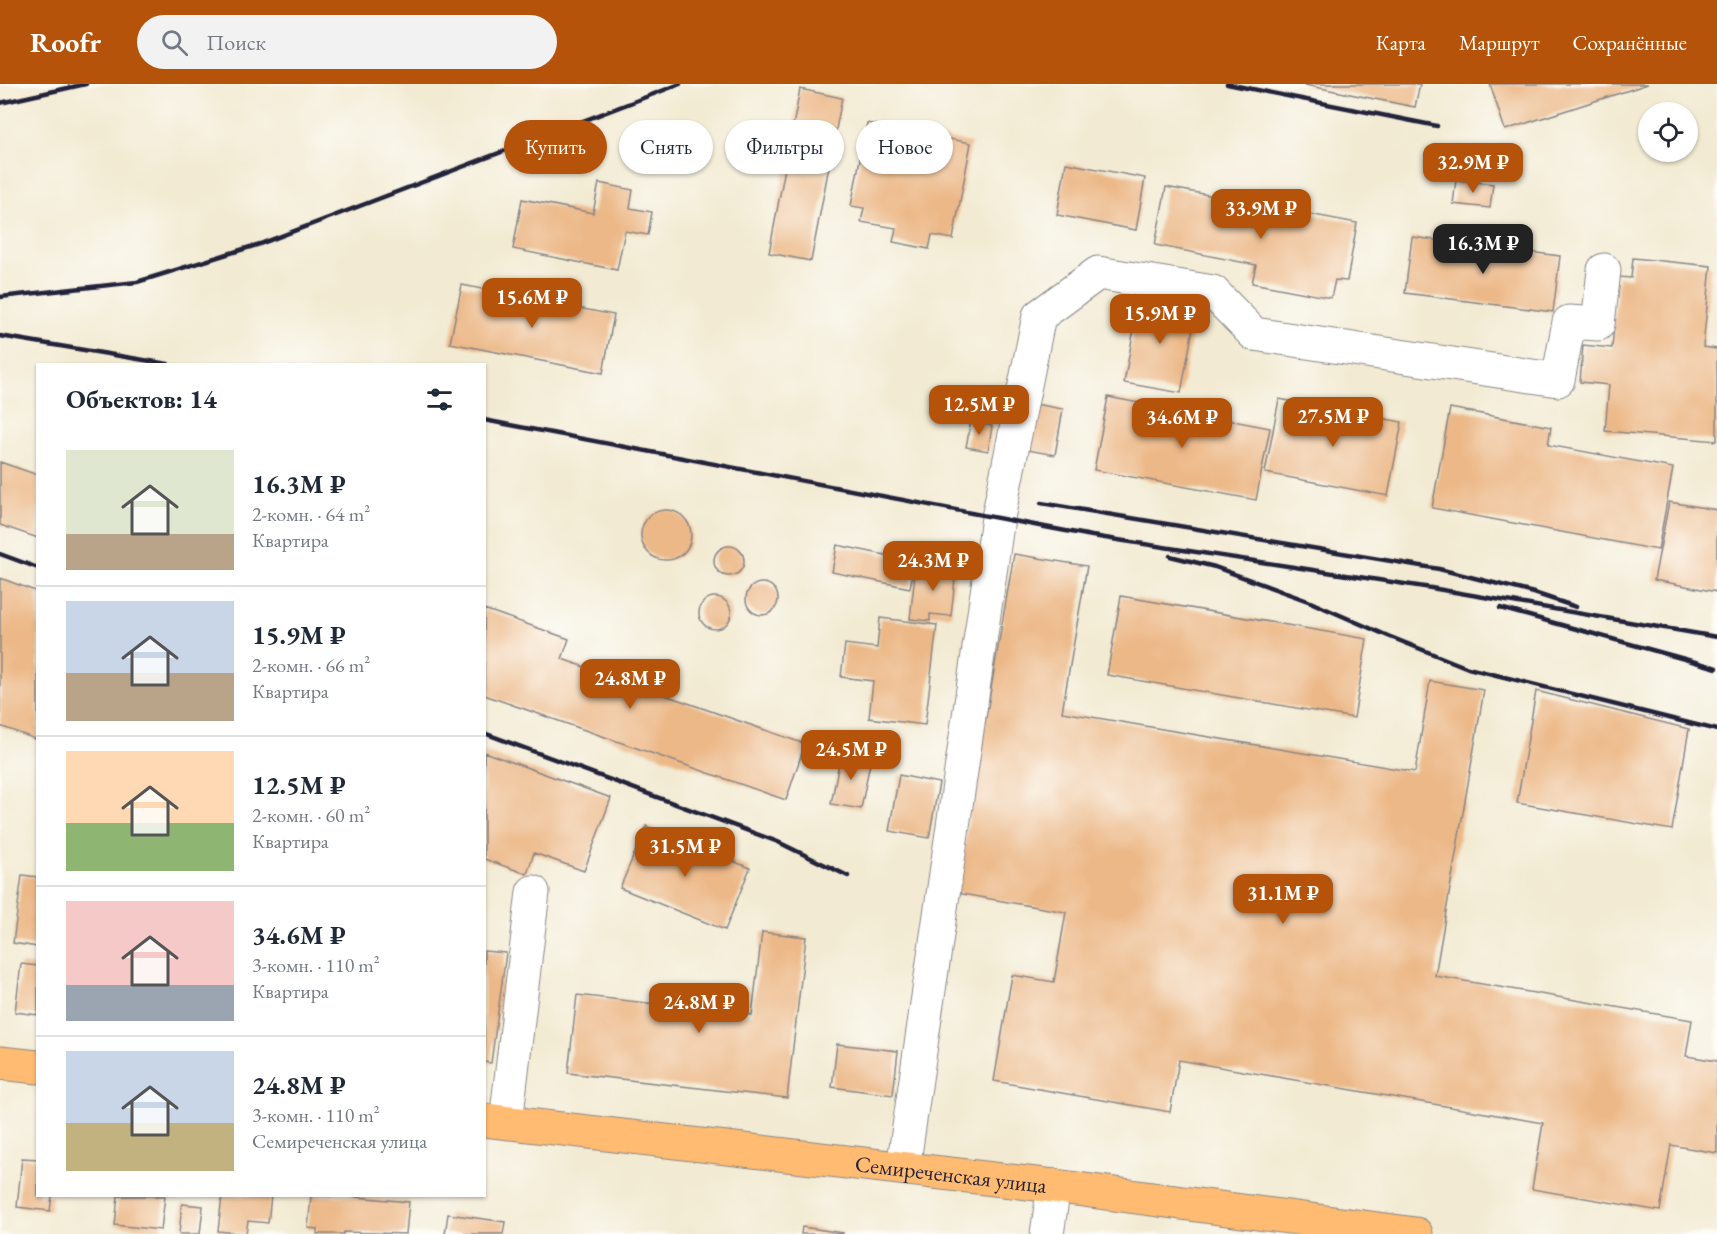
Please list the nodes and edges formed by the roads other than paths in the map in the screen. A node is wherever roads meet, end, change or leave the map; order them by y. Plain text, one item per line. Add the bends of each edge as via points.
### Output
1 (1604, 270) dead end
2 (533, 892) dead end
3 (0, 1063) edge
4 (36, 1067) edge
5 (495, 1121) edge
6 (903, 1168) junction
7 (1054, 1186) junction
8 (1047, 1234) edge
9 (1416, 1234) edge

1 - 6 street via 1598,324 1569,322 1558,380 1254,334 1213,292 1098,273 1039,316 998,518
2 - 5 street
3 - 4 main road
5 - 6 main road, Семиреченская улица
6 - 7 main road, Семиреченская улица
7 - 8 street
7 - 9 main road, Семиреченская улица

